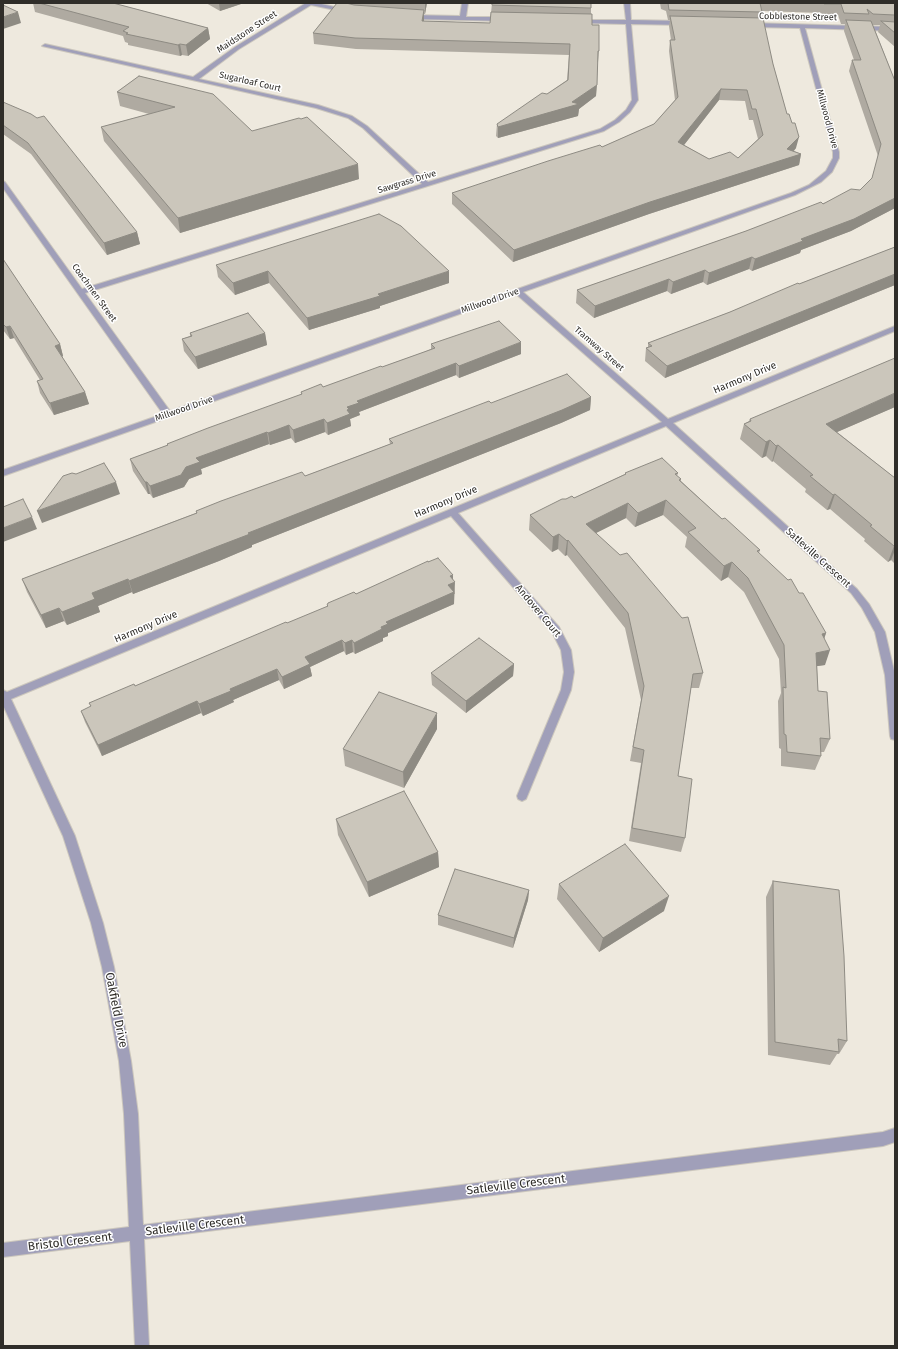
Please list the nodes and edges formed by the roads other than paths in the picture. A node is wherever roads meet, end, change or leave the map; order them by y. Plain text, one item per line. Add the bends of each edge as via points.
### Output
1 (309, 3) edge
2 (465, 3) edge
3 (627, 3) edge
4 (355, 12) edge
5 (402, 16) edge
6 (463, 18) junction
7 (510, 19) edge
8 (574, 21) edge
9 (629, 22) junction
10 (692, 24) edge
11 (747, 25) edge
12 (802, 26) junction
13 (895, 29) edge
14 (45, 46) dead end
15 (195, 79) junction
16 (3, 183) edge
17 (427, 185) junction
18 (81, 292) junction
19 (517, 292) junction
20 (895, 328) edge
21 (168, 414) junction
22 (667, 422) junction
23 (3, 473) edge
24 (452, 512) junction
25 (4, 696) edge
26 (895, 736) edge
27 (522, 796) dead end
28 (895, 1135) edge
29 (137, 1233) junction
30 (3, 1250) edge
31 (142, 1346) edge

1 - 4 street
1 - 15 street, Maidstone Street via 241,45
2 - 6 street
3 - 9 street, Sawgrass Drive
5 - 6 street
6 - 7 street
8 - 9 street
9 - 10 street
9 - 17 street, Sawgrass Drive via 635,100 617,121 585,136
11 - 12 street, Cobblestone Street
12 - 13 street, Cobblestone Street
12 - 19 street, Millwood Drive via 836,146 836,158 829,172 819,182 793,194
14 - 15 street, Sugarloaf Court
15 - 17 street, Sugarloaf Court via 318,107 350,117 365,127
16 - 18 street, Coachmen Street
17 - 18 street, Sawgrass Drive
18 - 21 street, Coachmen Street
19 - 21 street, Millwood Drive
19 - 22 street, Tramway Street
20 - 22 street, Harmony Drive
21 - 23 street, Millwood Drive
22 - 24 street, Harmony Drive
22 - 26 street, Satleville Crescent via 838,576 866,606 880,632 885,650 890,675
24 - 25 street, Harmony Drive
24 - 27 street, Andover Court via 556,630 566,650 569,672 566,690
25 - 29 street, Oakfield Drive via 69,836 97,923 108,967 125,1061 131,1114
28 - 29 street, Satleville Crescent via 883,1139
29 - 30 street, Bristol Crescent
29 - 31 street, Oakfield Drive

